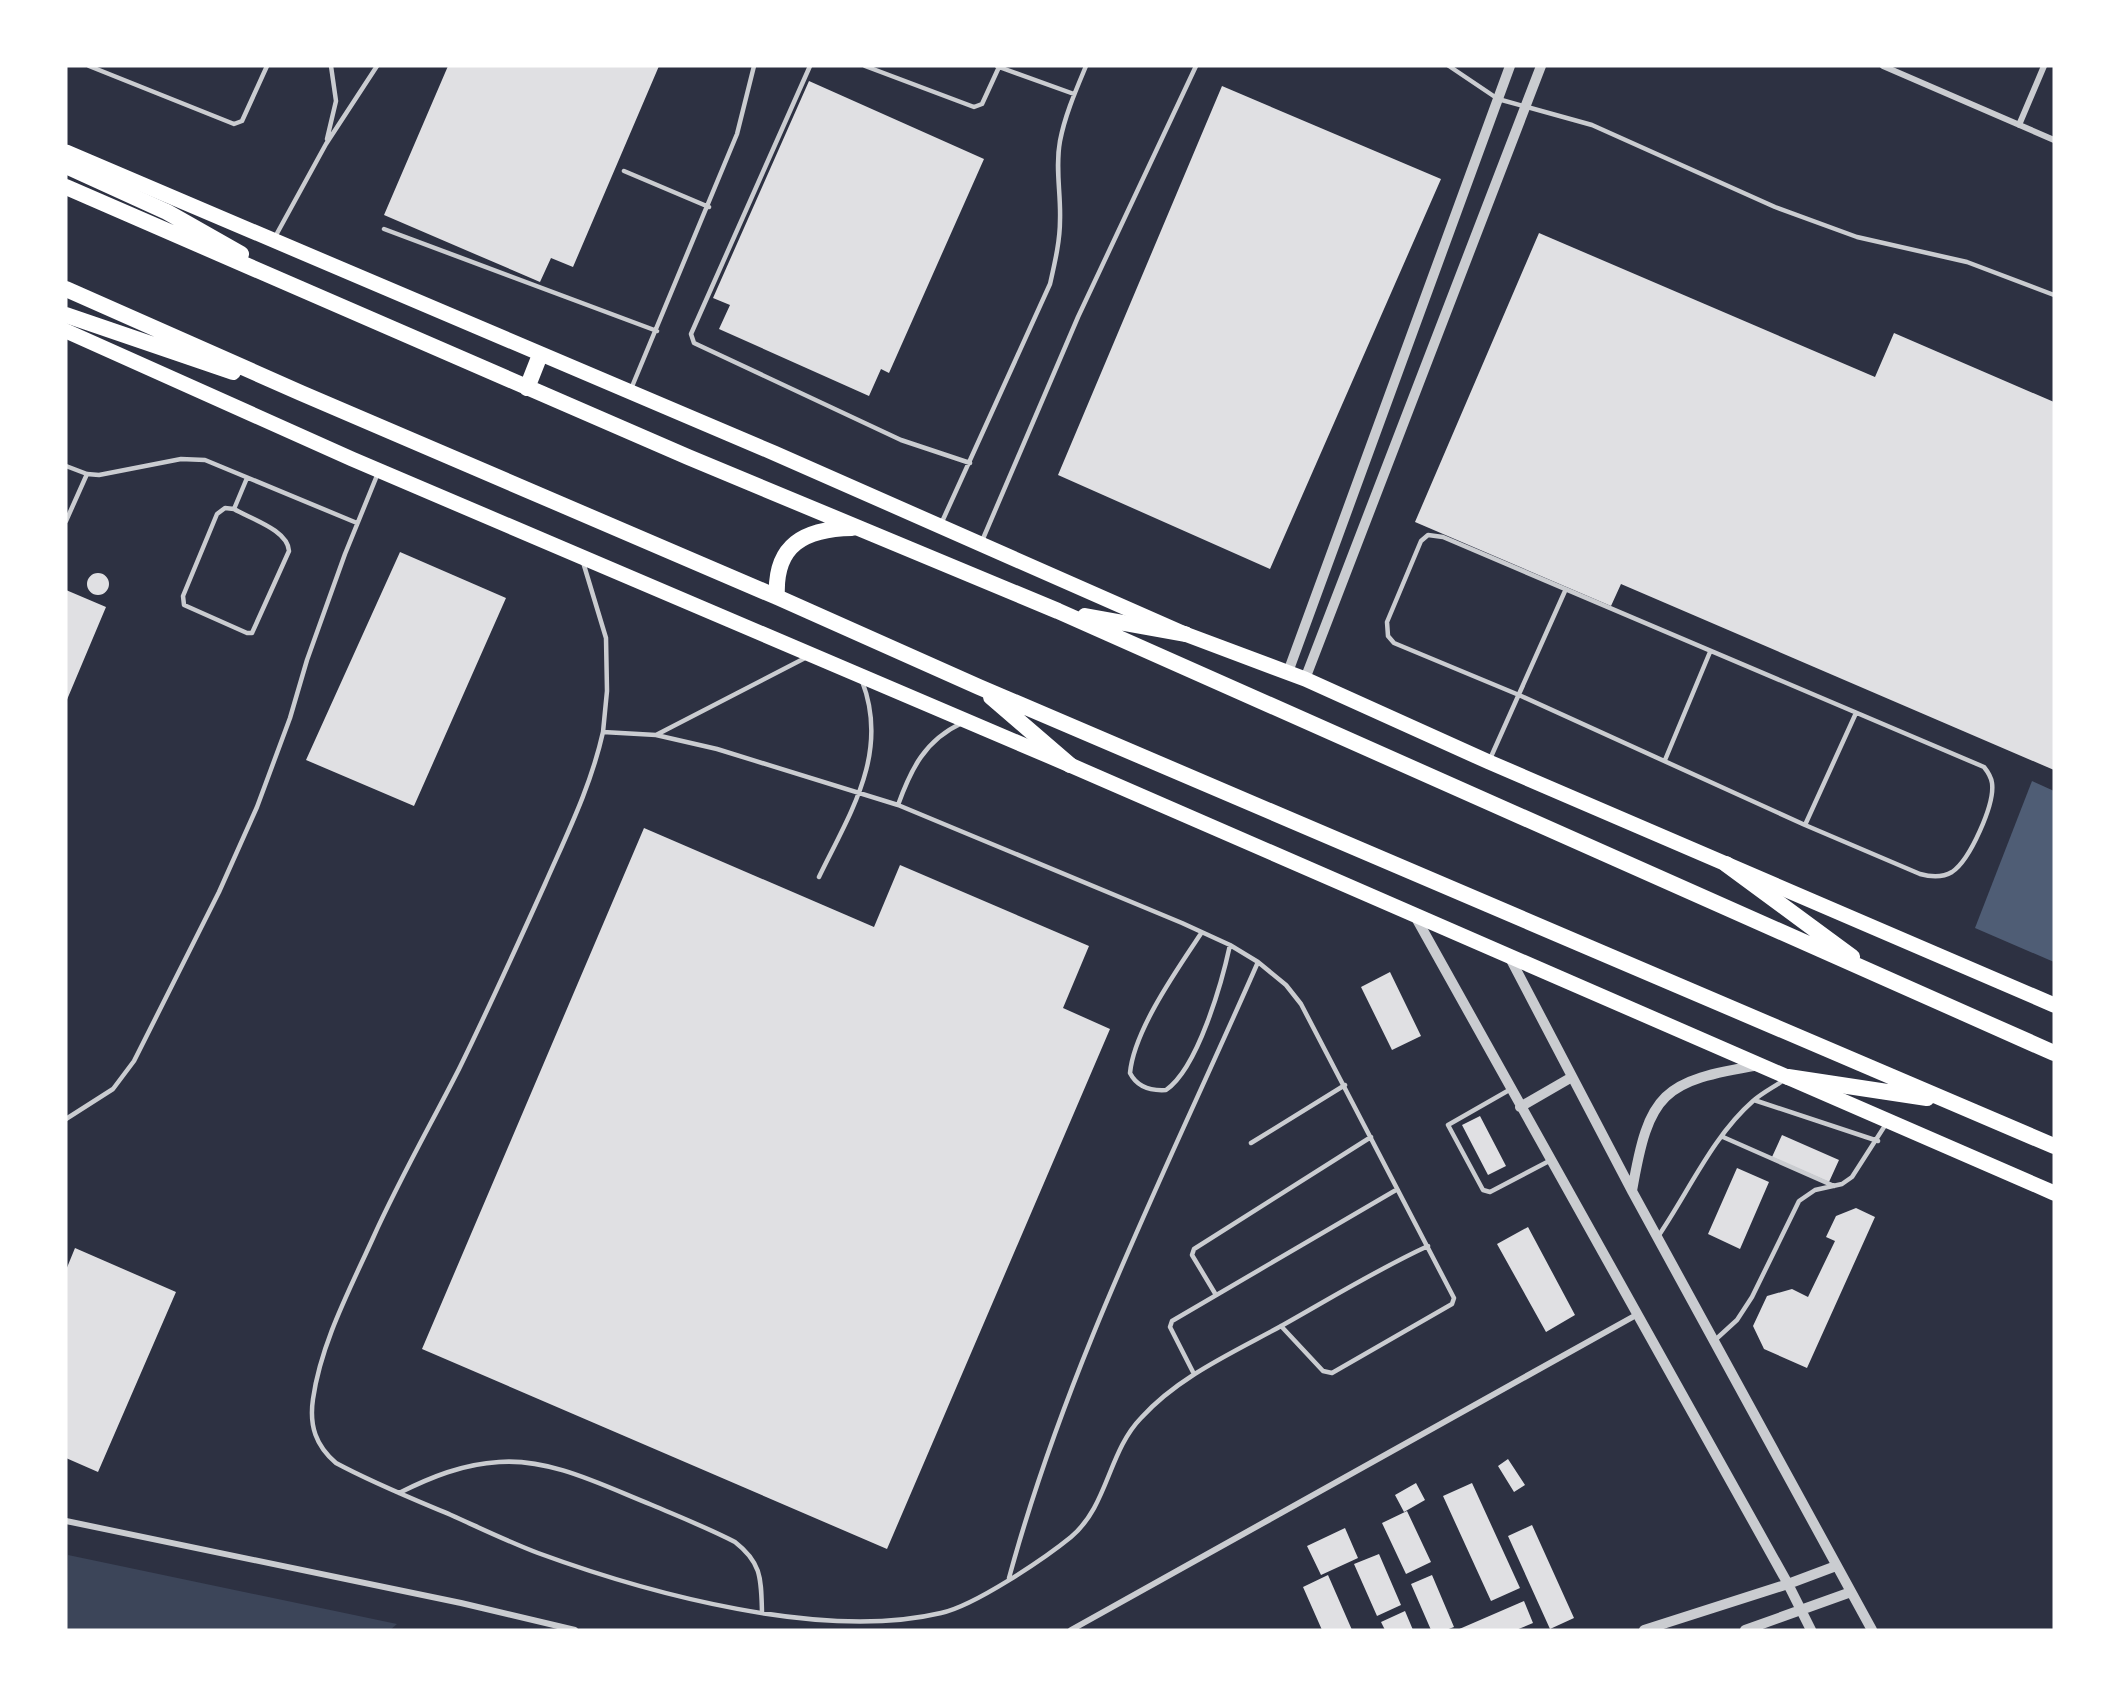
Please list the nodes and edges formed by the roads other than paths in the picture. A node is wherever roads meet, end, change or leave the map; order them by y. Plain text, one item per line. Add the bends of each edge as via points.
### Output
1 (88, 66) edge
2 (267, 66) edge
3 (331, 66) edge
4 (377, 66) edge
5 (754, 66) edge
6 (810, 66) edge
7 (865, 66) edge
8 (998, 66) edge
9 (1086, 66) edge
10 (1196, 66) edge
11 (1449, 66) edge
12 (1510, 66) edge
13 (1541, 66) edge
14 (2044, 66) edge
15 (1886, 67) edge
16 (1074, 94) junction
17 (1498, 99) junction
18 (1525, 107) junction
19 (2019, 125) junction
20 (2054, 140) edge
21 (326, 144) junction
22 (66, 152) edge
23 (66, 166) edge
24 (624, 171) dead end
25 (66, 187) edge
26 (709, 207) junction
27 (384, 229) dead end
28 (272, 242) junction
29 (283, 280) junction
30 (66, 289) edge
31 (2054, 295) edge
32 (66, 315) edge
33 (66, 331) edge
34 (657, 331) junction
35 (540, 355) junction
36 (527, 388) junction
37 (630, 392) junction
38 (301, 393) junction
39 (970, 464) junction
40 (66, 466) edge
41 (379, 471) junction
42 (87, 474) junction
43 (247, 478) junction
44 (234, 509) junction
45 (66, 521) edge
46 (357, 523) junction
47 (940, 526) junction
48 (859, 528) junction
49 (981, 543) junction
50 (581, 556) junction
51 (1565, 591) junction
52 (777, 597) junction
53 (1058, 611) junction
54 (1185, 634) junction
55 (1710, 652) junction
56 (813, 655) junction
57 (1288, 672) junction
58 (860, 675) junction
59 (1305, 680) junction
60 (979, 687) junction
61 (1519, 695) junction
62 (1856, 713) junction
63 (967, 721) junction
64 (603, 732) junction
65 (656, 735) junction
66 (1665, 760) junction
67 (1489, 762) junction
68 (1070, 765) junction
69 (860, 793) junction
70 (898, 805) junction
71 (1805, 825) junction
72 (1725, 864) junction
73 (819, 877) dead end
74 (1415, 916) junction
75 (1202, 932) junction
76 (1230, 945) junction
77 (1509, 958) junction
78 (1258, 962) junction
79 (1877, 975) junction
80 (2054, 1005) edge
81 (2054, 1053) edge
82 (1761, 1065) junction
83 (1572, 1077) junction
84 (1788, 1077) junction
85 (1345, 1085) junction
86 (1511, 1089) junction
87 (1754, 1100) junction
88 (1952, 1101) junction
89 (1521, 1107) junction
90 (66, 1119) edge
91 (1888, 1120) junction
92 (1371, 1137) junction
93 (1724, 1137) junction
94 (1878, 1141) junction
95 (1251, 1143) dead end
96 (2054, 1146) edge
97 (1551, 1160) junction
98 (1834, 1186) junction
99 (1396, 1190) junction
100 (1632, 1191) junction
101 (2054, 1193) edge
102 (1657, 1238) junction
103 (1428, 1246) junction
104 (1216, 1295) junction
105 (1638, 1313) junction
106 (1281, 1326) junction
107 (1714, 1341) junction
108 (1194, 1374) junction
109 (399, 1493) junction
110 (68, 1524) edge
111 (1836, 1566) junction
112 (1009, 1578) junction
113 (1788, 1584) junction
114 (1851, 1592) junction
115 (1802, 1611) junction
116 (762, 1612) junction
117 (576, 1630) edge
118 (1071, 1630) edge
119 (1644, 1630) edge
120 (1745, 1630) edge
121 (1810, 1630) edge
122 (1872, 1630) edge

1 - 2 lane via 234,124 242,121
3 - 21 lane via 336,101
4 - 21 lane
5 - 26 lane via 737,134
6 - 39 lane via 691,334 694,343 901,440
7 - 8 lane via 974,107 982,104
8 - 16 lane
9 - 16 lane
10 - 49 lane via 1078,317
11 - 17 lane
12 - 17 street
13 - 18 street
14 - 19 street
15 - 19 street
16 - 39 lane via 1060,141 1057,175 1061,218 1050,284
17 - 18 lane
17 - 57 street
18 - 31 lane via 1592,125 1775,207 1857,237 1967,262
18 - 59 street
19 - 20 street
21 - 28 lane
22 - 28 main road
23 - 29 highway via 212,236
24 - 26 lane
25 - 29 highway
26 - 34 lane
27 - 34 lane
28 - 35 main road
29 - 36 highway
30 - 38 highway
32 - 38 highway
33 - 41 main road
34 - 37 lane
35 - 36 highway
35 - 37 main road
36 - 48 highway
37 - 47 main road
38 - 52 highway
39 - 47 lane
40 - 42 lane
41 - 46 lane
41 - 50 main road
42 - 43 lane via 194,458
42 - 45 lane
43 - 44 lane
43 - 46 lane
44 - 44 lane via 225,508 217,514 183,601 186,608 252,633 274,590 289,545 283,536
46 - 90 lane via 257,807 219,892 134,1062 113,1089
47 - 49 main road
48 - 52 highway via 812,532 798,540 780,566
48 - 53 highway
49 - 54 main road
50 - 56 main road
50 - 64 lane via 606,639
51 - 55 lane
51 - 61 lane
51 - 61 lane via 1435,535 1428,534 1421,541 1387,621 1388,636 1408,650
52 - 60 highway
53 - 54 highway
53 - 79 highway
54 - 57 main road
55 - 62 lane
55 - 66 lane
56 - 58 main road
56 - 65 lane
57 - 59 main road
58 - 63 main road
58 - 69 lane via 873,717 873,738
59 - 67 main road
60 - 68 highway
60 - 88 highway
61 - 66 lane
61 - 67 lane
62 - 71 lane
62 - 71 lane via 1984,766 1990,774 1992,795 1980,828 1959,865 1951,872 1931,877
63 - 68 main road
63 - 70 lane via 948,729 918,758
64 - 65 lane
64 - 109 lane via 588,787 459,1069 393,1195 325,1349 316,1380 312,1418 318,1445 336,1463
65 - 69 lane via 717,749
66 - 71 lane
67 - 72 main road
68 - 74 main road
69 - 70 lane
69 - 73 lane
70 - 75 lane
72 - 79 highway
72 - 80 main road
74 - 77 main road
74 - 86 street
75 - 76 lane
75 - 76 lane via 1165,990 1136,1050 1130,1073 1142,1087 1166,1090 1183,1071 1214,1004
76 - 78 lane
77 - 82 main road
77 - 83 street
78 - 85 lane via 1286,985 1300,1004
78 - 112 lane via 1103,1310 1030,1503
79 - 81 highway
82 - 84 main road
82 - 100 street via 1709,1073 1683,1082 1665,1096 1651,1115 1640,1144
83 - 89 street
83 - 100 street
84 - 87 lane
84 - 88 highway
84 - 91 main road
85 - 92 lane
85 - 95 lane
86 - 89 street
86 - 97 lane via 1448,1125 1483,1190 1490,1192
87 - 93 lane
87 - 94 lane
88 - 96 highway
89 - 97 street
91 - 94 lane
91 - 101 main road
92 - 99 lane
92 - 104 lane via 1194,1249 1192,1256
93 - 98 lane
93 - 102 lane
94 - 98 lane via 1852,1177
97 - 105 street
98 - 107 lane via 1815,1190 1800,1201 1752,1297 1737,1320
99 - 103 lane
99 - 104 lane
100 - 102 street
102 - 107 street
103 - 106 lane
103 - 106 lane via 1454,1298 1452,1304 1332,1373 1323,1371
104 - 108 lane via 1172,1321 1170,1327
105 - 113 street
105 - 118 street
106 - 108 lane
107 - 111 street
108 - 112 lane via 1164,1394 1138,1420 1122,1443 1085,1524
109 - 116 lane via 535,1552 599,1574
109 - 116 lane via 456,1469 499,1461 526,1462 563,1471 735,1542 752,1555 758,1570
110 - 117 street
111 - 113 street
111 - 114 street
112 - 116 lane via 964,1606 894,1620 827,1621
113 - 115 street
113 - 119 street
114 - 115 street
114 - 122 street
115 - 120 street
115 - 121 street

